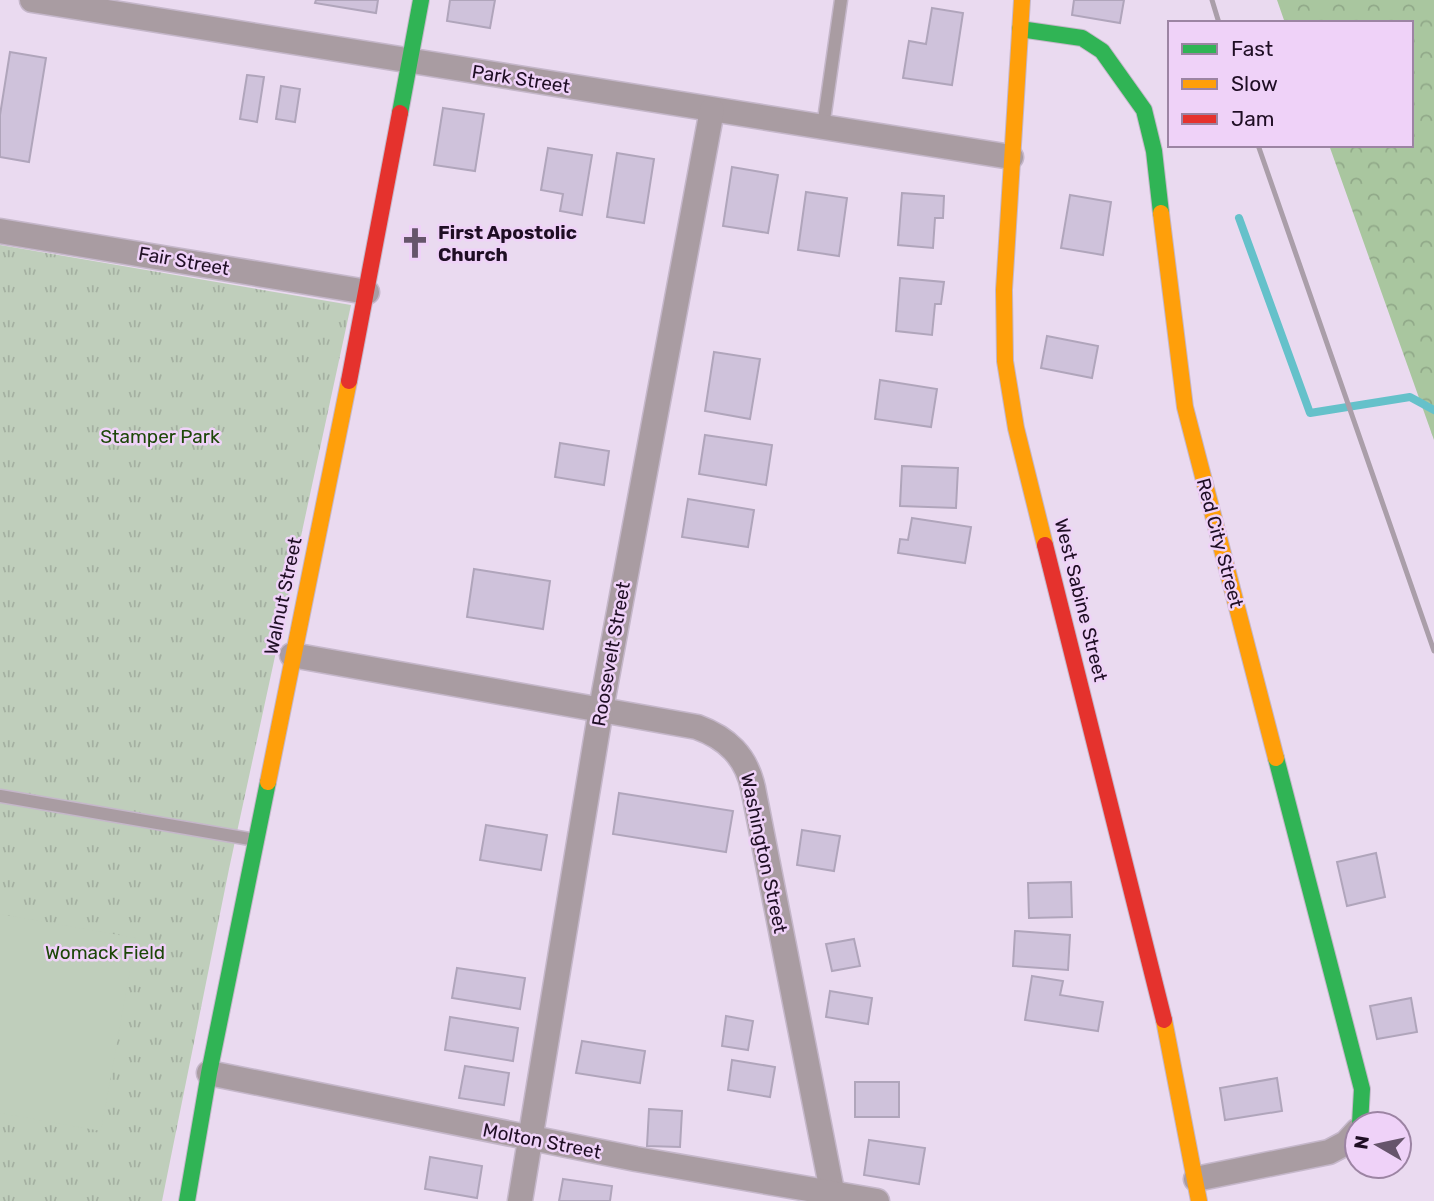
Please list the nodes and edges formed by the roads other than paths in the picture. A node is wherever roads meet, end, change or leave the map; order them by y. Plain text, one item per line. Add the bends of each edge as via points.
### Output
1 (32, 0) edge
2 (421, 0) edge
3 (841, 0) edge
4 (1022, 0) edge
5 (1020, 29) junction
6 (411, 62) junction
7 (712, 110) junction
8 (823, 127) junction
9 (1011, 157) junction
10 (0, 231) edge
11 (367, 292) junction
12 (292, 655) junction
13 (601, 709) junction
14 (0, 796) edge
15 (257, 840) junction
16 (209, 1073) junction
17 (1361, 1110) edge
18 (530, 1139) junction
19 (1343, 1145) edge
20 (1197, 1190) edge
21 (833, 1197) edge
22 (187, 1201) edge
23 (520, 1201) edge
24 (877, 1201) edge

1 - 6 street, Park Street
2 - 6 street, Walnut Street
3 - 8 lane
4 - 5 street, West Sabine Street
5 - 9 street, West Sabine Street
5 - 17 street, Red City Street via 1069,34 1092,44 1110,61 1147,118 1183,397 1362,1090
6 - 7 street, Park Street
6 - 11 street, Walnut Street
7 - 8 street, Park Street
7 - 13 street, Roosevelt Street
8 - 9 street, Park Street
9 - 20 street, West Sabine Street via 1003,320 1012,407 1174,1055
10 - 11 street, Fair Street
11 - 12 street, Walnut Street
12 - 13 street, Washington Street
12 - 15 street, Walnut Street
13 - 18 street, Roosevelt Street
13 - 21 street, Washington Street via 705,730 730,745 748,769
14 - 15 lane
15 - 16 street, Walnut Street
16 - 18 street, Molton Street
16 - 22 street, Walnut Street
18 - 21 street, Molton Street
18 - 23 street, Roosevelt Street
19 - 20 street
21 - 24 street, Molton Street

